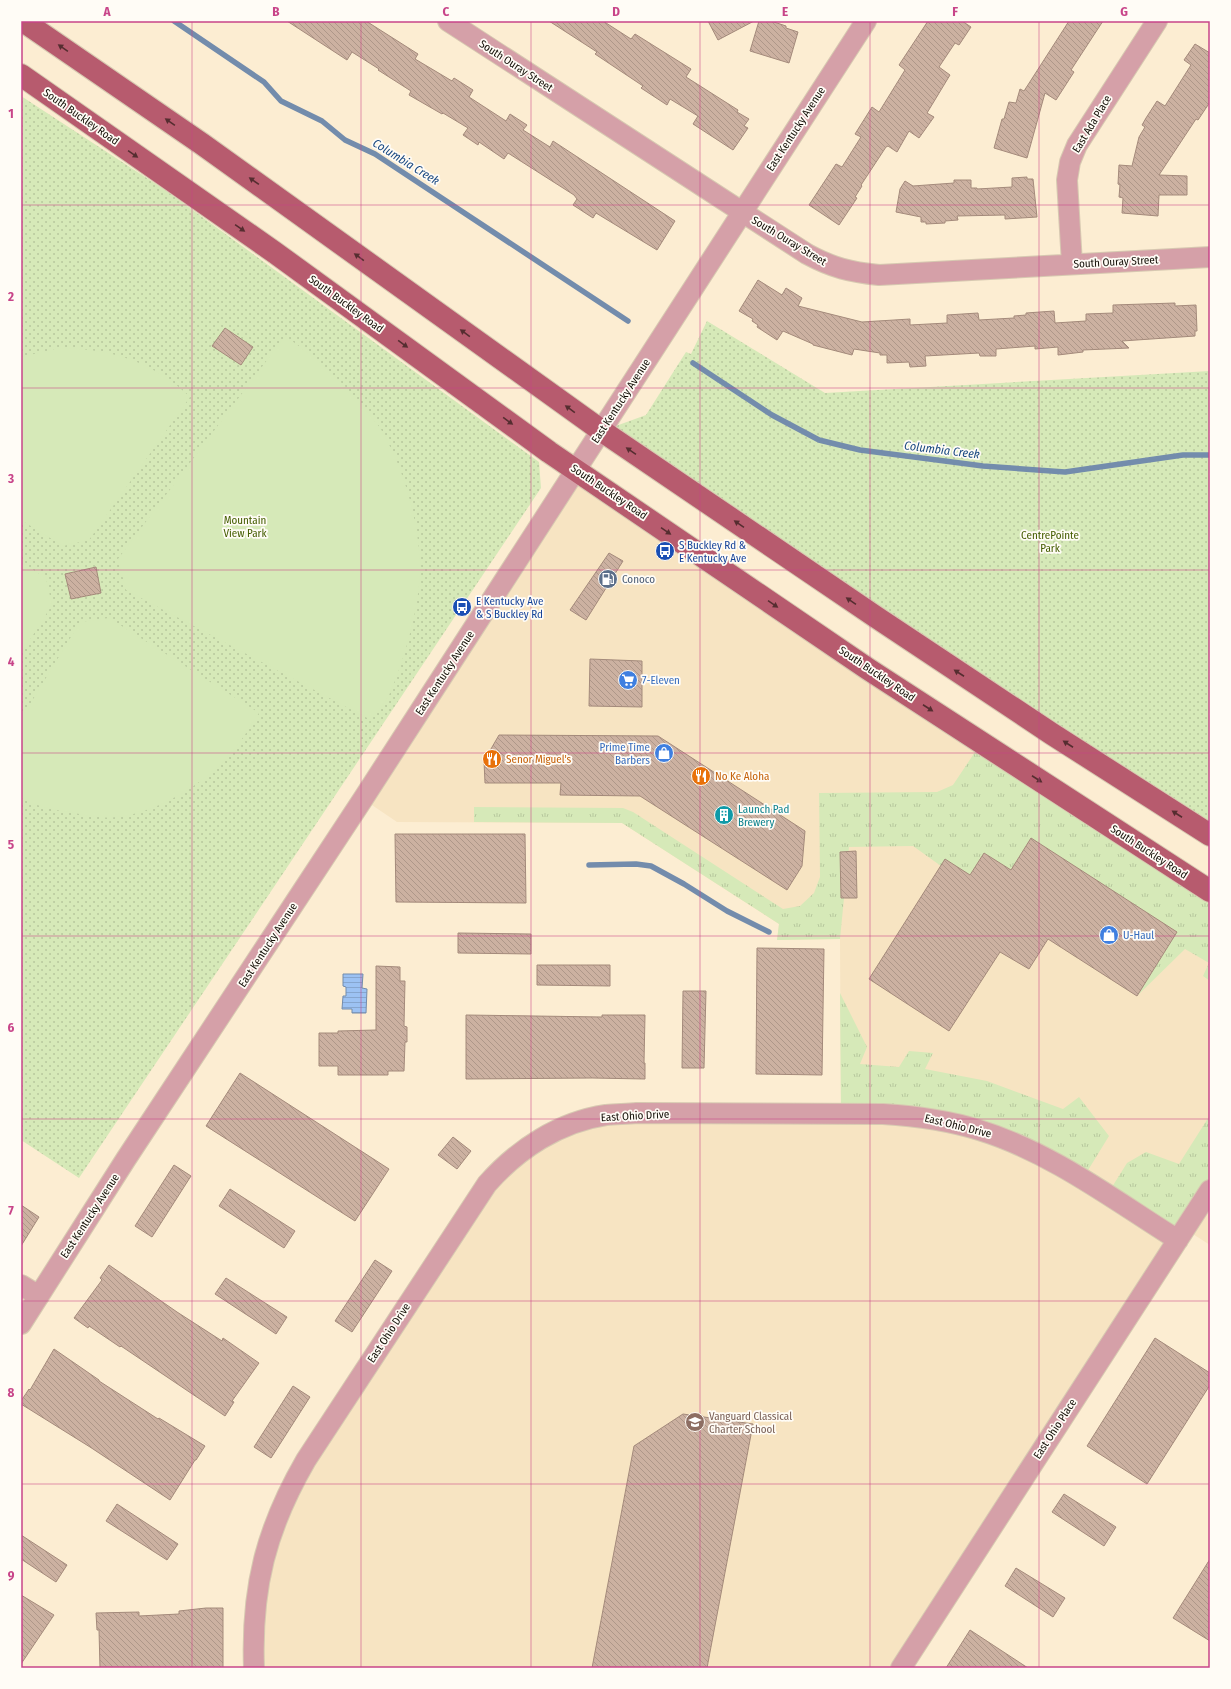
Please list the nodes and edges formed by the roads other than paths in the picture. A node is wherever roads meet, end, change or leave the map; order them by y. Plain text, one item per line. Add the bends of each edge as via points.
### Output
1 (23, 21) edge
2 (448, 21) edge
3 (866, 21) edge
4 (1157, 21) edge
5 (21, 75) edge
6 (743, 212) junction
7 (1210, 256) edge
8 (1072, 264) junction
9 (602, 431) junction
10 (576, 470) junction
11 (1210, 835) edge
12 (1210, 891) edge
13 (1210, 1190) edge
14 (1178, 1240) junction
15 (21, 1285) edge
16 (39, 1296) junction
17 (21, 1324) edge
18 (254, 1668) edge
19 (901, 1668) edge

9 -> 1 main road via 202,144
2 - 6 street, South Ouray Street
3 - 6 street, East Kentucky Avenue
4 - 8 street, East Ada Place via 1077,145 1070,162 1068,180
5 -> 10 main road, South Buckley Road via 251,236
6 - 8 street, South Ouray Street via 819,261 852,273 879,275
6 - 9 street, East Kentucky Avenue
7 - 8 street, South Ouray Street
9 - 10 street, East Kentucky Avenue
11 -> 9 main road via 1052,734
10 -> 12 main road, South Buckley Road via 868,669
10 - 16 street, East Kentucky Avenue
13 - 14 street, East Ohio Place
14 - 18 street, East Ohio Drive via 1027,1148 979,1130 919,1117 883,1114 637,1113 606,1115 584,1120 549,1134 523,1150 487,1184 290,1488 276,1519 258,1585 254,1619
14 - 19 street, East Ohio Place
15 - 16 street
16 - 17 street, East Kentucky Avenue

